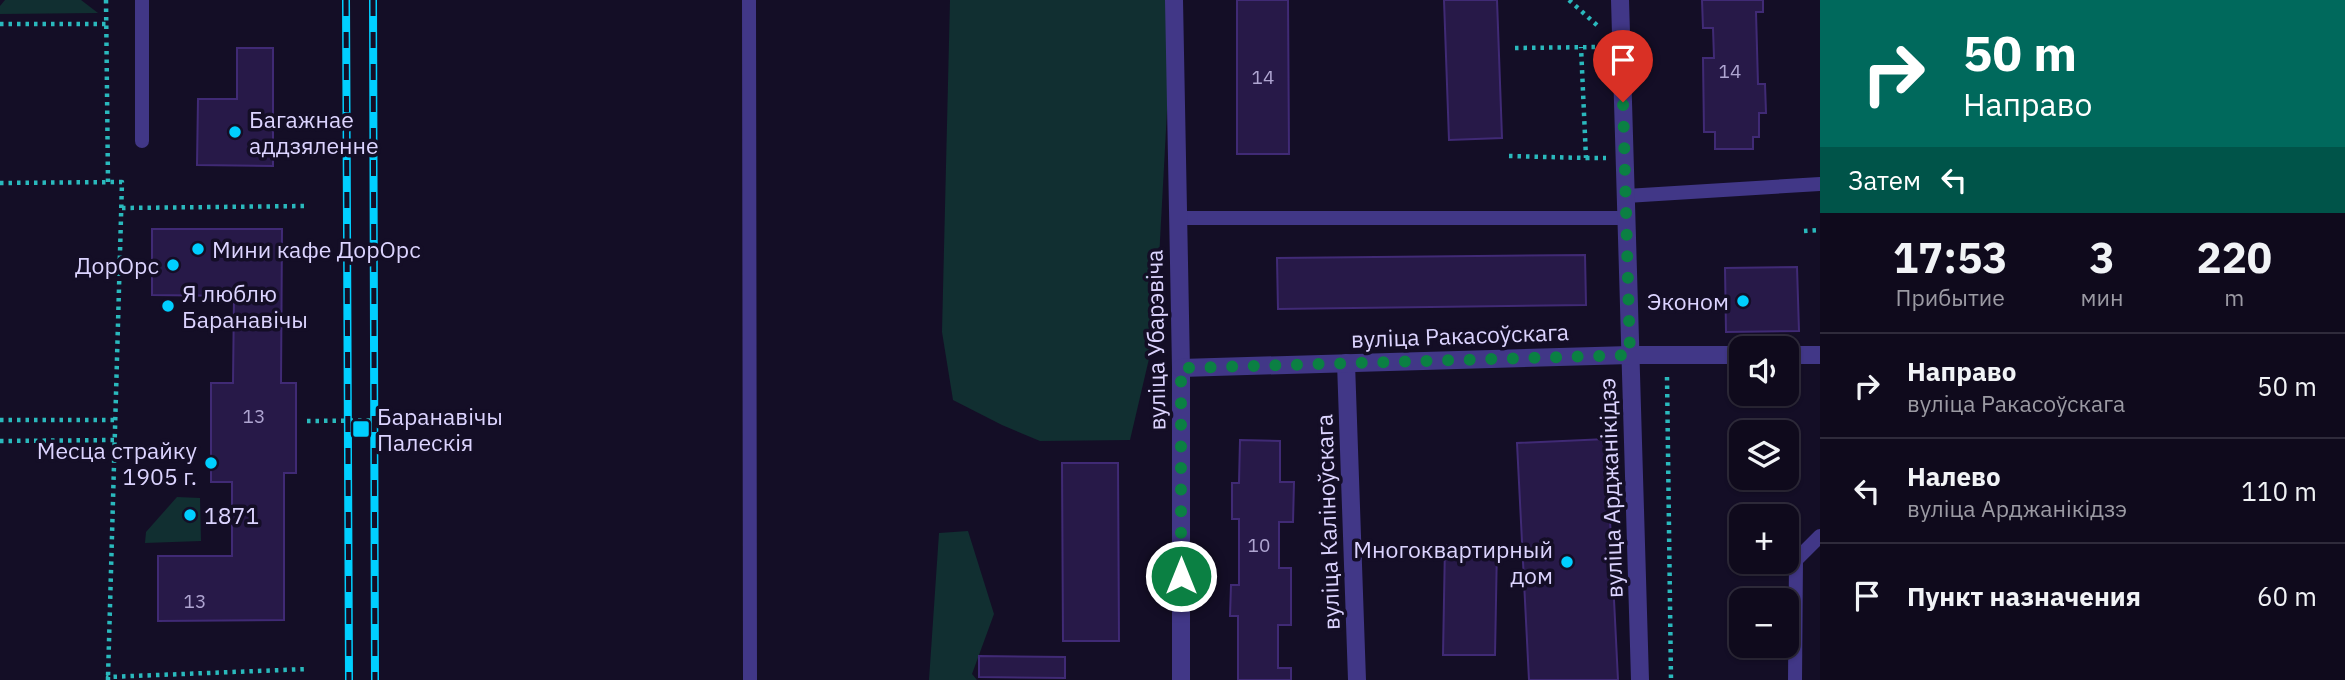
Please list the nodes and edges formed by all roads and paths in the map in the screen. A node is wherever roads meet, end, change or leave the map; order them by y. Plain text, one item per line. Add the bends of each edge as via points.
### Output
1 (106, 0) edge
2 (142, 0) edge
3 (749, 0) edge
4 (1174, 0) edge
5 (1569, 0) edge
6 (1620, 0) edge
7 (0, 24) edge
8 (106, 24) junction
9 (1581, 47) junction
10 (1622, 47) junction
11 (1515, 48) dead end
12 (142, 141) dead end
13 (1509, 156) dead end
14 (108, 182) junction
15 (0, 183) edge
16 (1820, 184) edge
17 (1626, 196) junction
18 (306, 206) dead end
19 (122, 208) junction
20 (1178, 218) junction
21 (1627, 218) junction
22 (1820, 230) edge
23 (1804, 231) dead end
24 (1630, 355) junction
25 (1666, 355) junction
26 (1729, 355) edge
27 (1799, 355) edge
28 (1820, 355) edge
29 (1346, 363) junction
30 (1181, 368) junction
31 (0, 420) edge
32 (116, 420) junction
33 (410, 420) dead end
34 (307, 421) dead end
35 (116, 440) junction
36 (0, 441) edge
37 (1820, 536) edge
38 (307, 669) dead end
39 (108, 679) edge
40 (750, 680) edge
41 (1181, 680) edge
42 (1357, 680) edge
43 (1640, 680) edge
44 (1671, 680) edge
45 (1796, 680) edge

1 - 8 path
2 - 12 lane
3 - 40 lane
4 - 20 street, вуліца Убарэвіча
5 - 10 path
6 - 10 street, вуліца Арджанікідзэ
7 - 8 path
8 - 14 path
9 - 10 path
9 - 11 path
9 - 13 path via 1586,158
10 - 17 street, вуліца Арджанікідзэ
14 - 15 path
14 - 19 path via 122,182
16 - 17 lane
17 - 21 street, вуліца Арджанікідзэ
18 - 19 path
19 - 32 path
20 - 21 lane
20 - 30 street, вуліца Убарэвіча
21 - 24 street, вуліца Арджанікідзэ
22 - 23 path
24 - 25 street, вуліца Ракасоўскага
24 - 29 street, вуліца Ракасоўскага
24 - 43 street, вуліца Арджанікідзэ
25 - 26 street, вуліца Ракасоўскага
25 - 44 path
27 - 28 street
29 - 30 street, вуліца Ракасоўскага
29 - 42 street, вуліца Каліноўскага
30 - 41 street, вуліца Убарэвіча
31 - 32 path
32 - 35 path
33 - 34 path
35 - 36 path
35 - 39 path
37 - 45 lane via 1796,559
38 - 39 path

